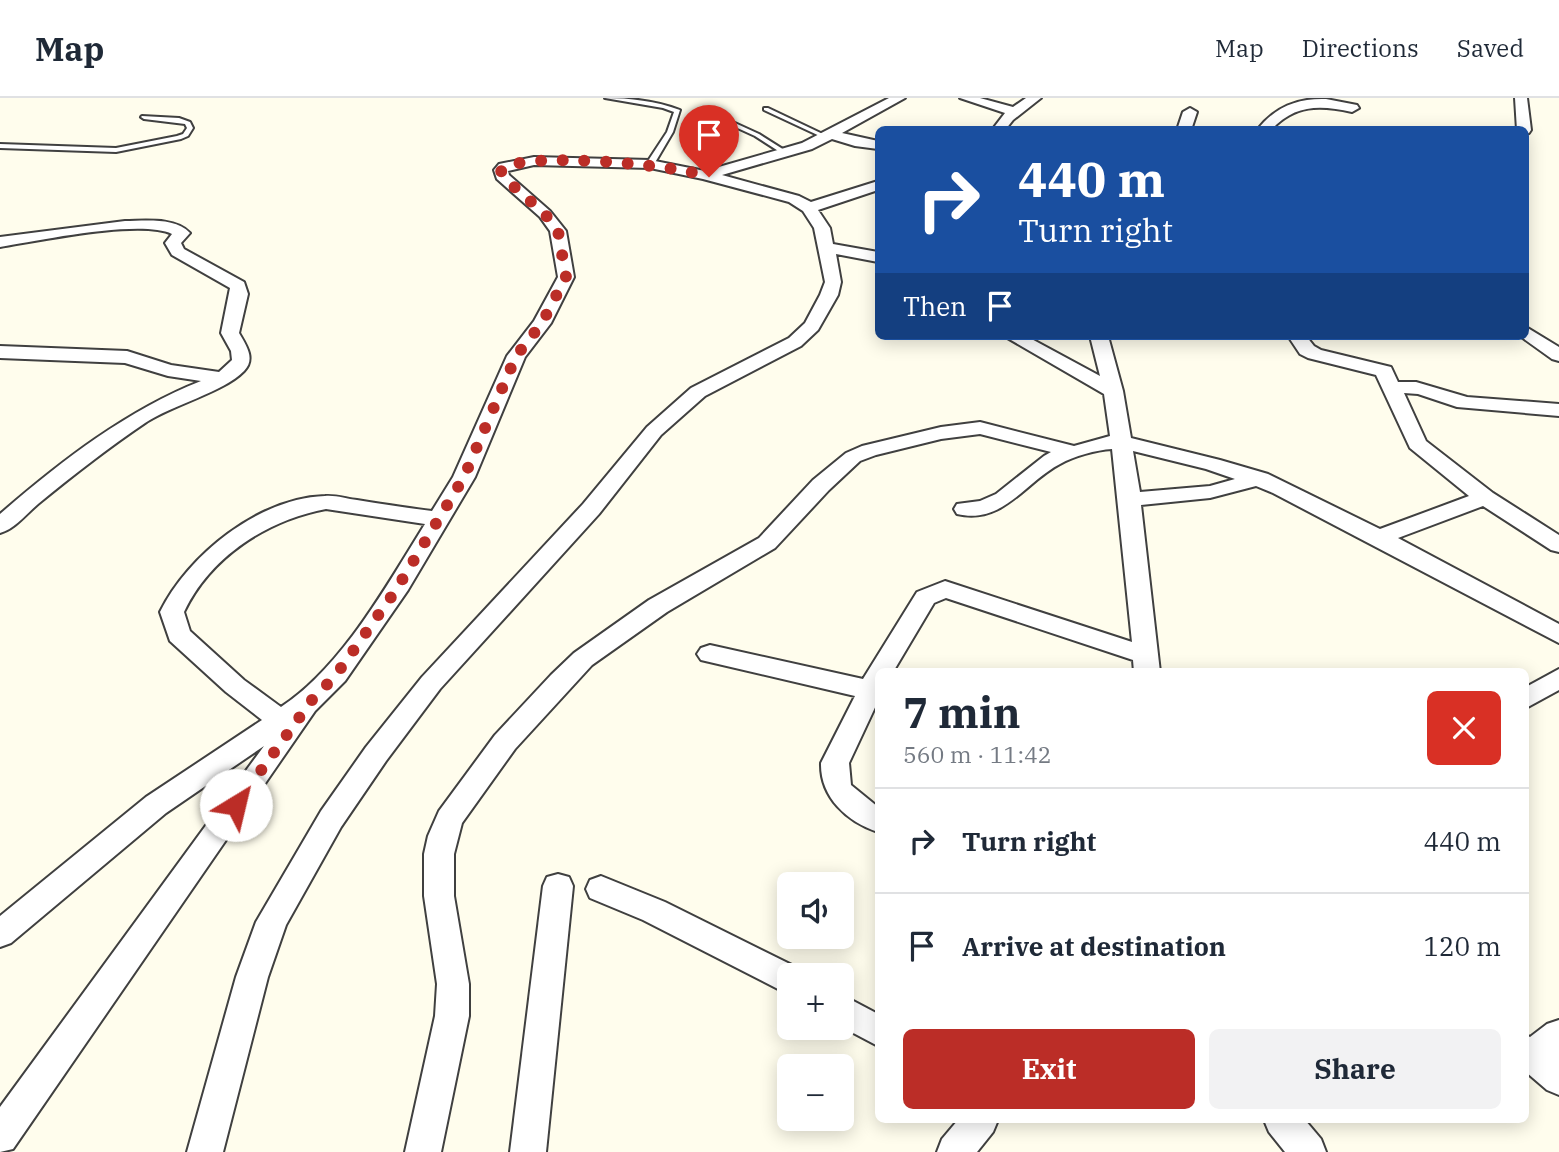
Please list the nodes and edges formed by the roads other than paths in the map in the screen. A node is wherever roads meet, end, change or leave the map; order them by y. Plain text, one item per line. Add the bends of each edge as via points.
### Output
1 (608, 98) edge
2 (899, 98) edge
3 (966, 98) edge
4 (1035, 98) edge
5 (1521, 98) edge
6 (622, 99) edge
7 (1352, 108) dead end
8 (766, 110) dead end
9 (1016, 112) junction
10 (1190, 112) dead end
11 (711, 114) dead end
12 (144, 117) dead end
13 (1002, 126) edge
14 (1185, 126) edge
15 (1267, 126) edge
16 (1524, 126) edge
17 (829, 136) junction
18 (875, 145) edge
19 (0, 146) edge
20 (785, 153) junction
21 (650, 164) junction
22 (705, 175) junction
23 (875, 186) edge
24 (809, 208) junction
25 (0, 242) edge
26 (827, 248) junction
27 (875, 256) edge
28 (1529, 334) edge
29 (1020, 340) edge
30 (1100, 340) edge
31 (1300, 340) edge
32 (0, 352) edge
33 (1559, 355) edge
34 (222, 379) junction
35 (1394, 388) junction
36 (1113, 391) junction
37 (1559, 410) edge
38 (1121, 442) junction
39 (1074, 452) junction
40 (1259, 479) junction
41 (1485, 498) junction
42 (1130, 499) junction
43 (965, 509) dead end
44 (439, 519) junction
45 (0, 526) edge
46 (1379, 537) junction
47 (1559, 545) edge
48 (1559, 635) edge
49 (710, 654) dead end
50 (1145, 663) edge
51 (883, 668) edge
52 (1559, 678) edge
53 (875, 679) edge
54 (875, 681) edge
55 (1529, 697) edge
56 (312, 700) junction
57 (281, 721) junction
58 (875, 819) edge
59 (558, 886) dead end
60 (601, 889) dead end
61 (0, 934) edge
62 (777, 973) edge
63 (854, 1017) edge
64 (875, 1029) edge
65 (1559, 1035) edge
66 (1529, 1054) edge
67 (1559, 1080) edge
68 (978, 1123) edge
69 (1284, 1123) edge
70 (0, 1137) edge
71 (205, 1152) edge
72 (423, 1152) edge
73 (528, 1152) edge
74 (956, 1152) edge
75 (1308, 1152) edge

1 - 6 lane
2 - 17 street
3 - 9 street
4 - 9 street
5 - 16 street
6 - 21 lane via 678,111
7 - 15 street via 1299,101
8 - 17 lane
9 - 13 street
10 - 14 street
11 - 20 lane
12 - 19 lane via 179,120 190,128 179,138 128,149
17 - 18 street
17 - 20 street
20 - 22 street
21 - 22 street
21 - 44 street via 534,161 508,164 501,170 558,231 566,277 542,323 516,356 464,477
22 - 24 street via 784,195
23 - 24 street
24 - 26 street via 822,228
25 - 34 street via 144,224 175,227 182,233 173,243 178,252 238,286 230,333 241,360
26 - 27 street
26 - 71 street via 832,282 813,326 783,349 698,392 654,431 591,509 431,683 368,765 272,922 252,977
28 - 33 street
29 - 36 street
30 - 36 street
31 - 35 street via 1315,354 1382,370
32 - 34 street via 127,357
34 - 45 street via 139,418
35 - 37 street via 1420,387 1464,403
35 - 41 street via 1417,444
36 - 38 street
38 - 39 street
38 - 40 street
38 - 42 street
39 - 43 street via 1051,460 995,504
39 - 72 street via 980,428 861,453 821,485 767,543 658,606 560,681 505,742 449,819 443,836 439,896 453,984 452,1016
40 - 42 street via 1210,492
40 - 46 street
41 - 46 street
41 - 47 street
42 - 50 street
44 - 56 street via 396,590 336,675
44 - 57 street via 326,502 308,504 276,515 238,538 188,581 172,612 179,635
46 - 48 street
49 - 53 street
50 - 51 street via 945,589 925,598
52 - 55 street
54 - 58 street via 835,763 834,777 835,786
56 - 57 street
56 - 70 street
57 - 61 street via 156,805
59 - 73 street
60 - 62 street
63 - 64 street
65 - 66 street
66 - 67 street
68 - 74 street
69 - 75 street

